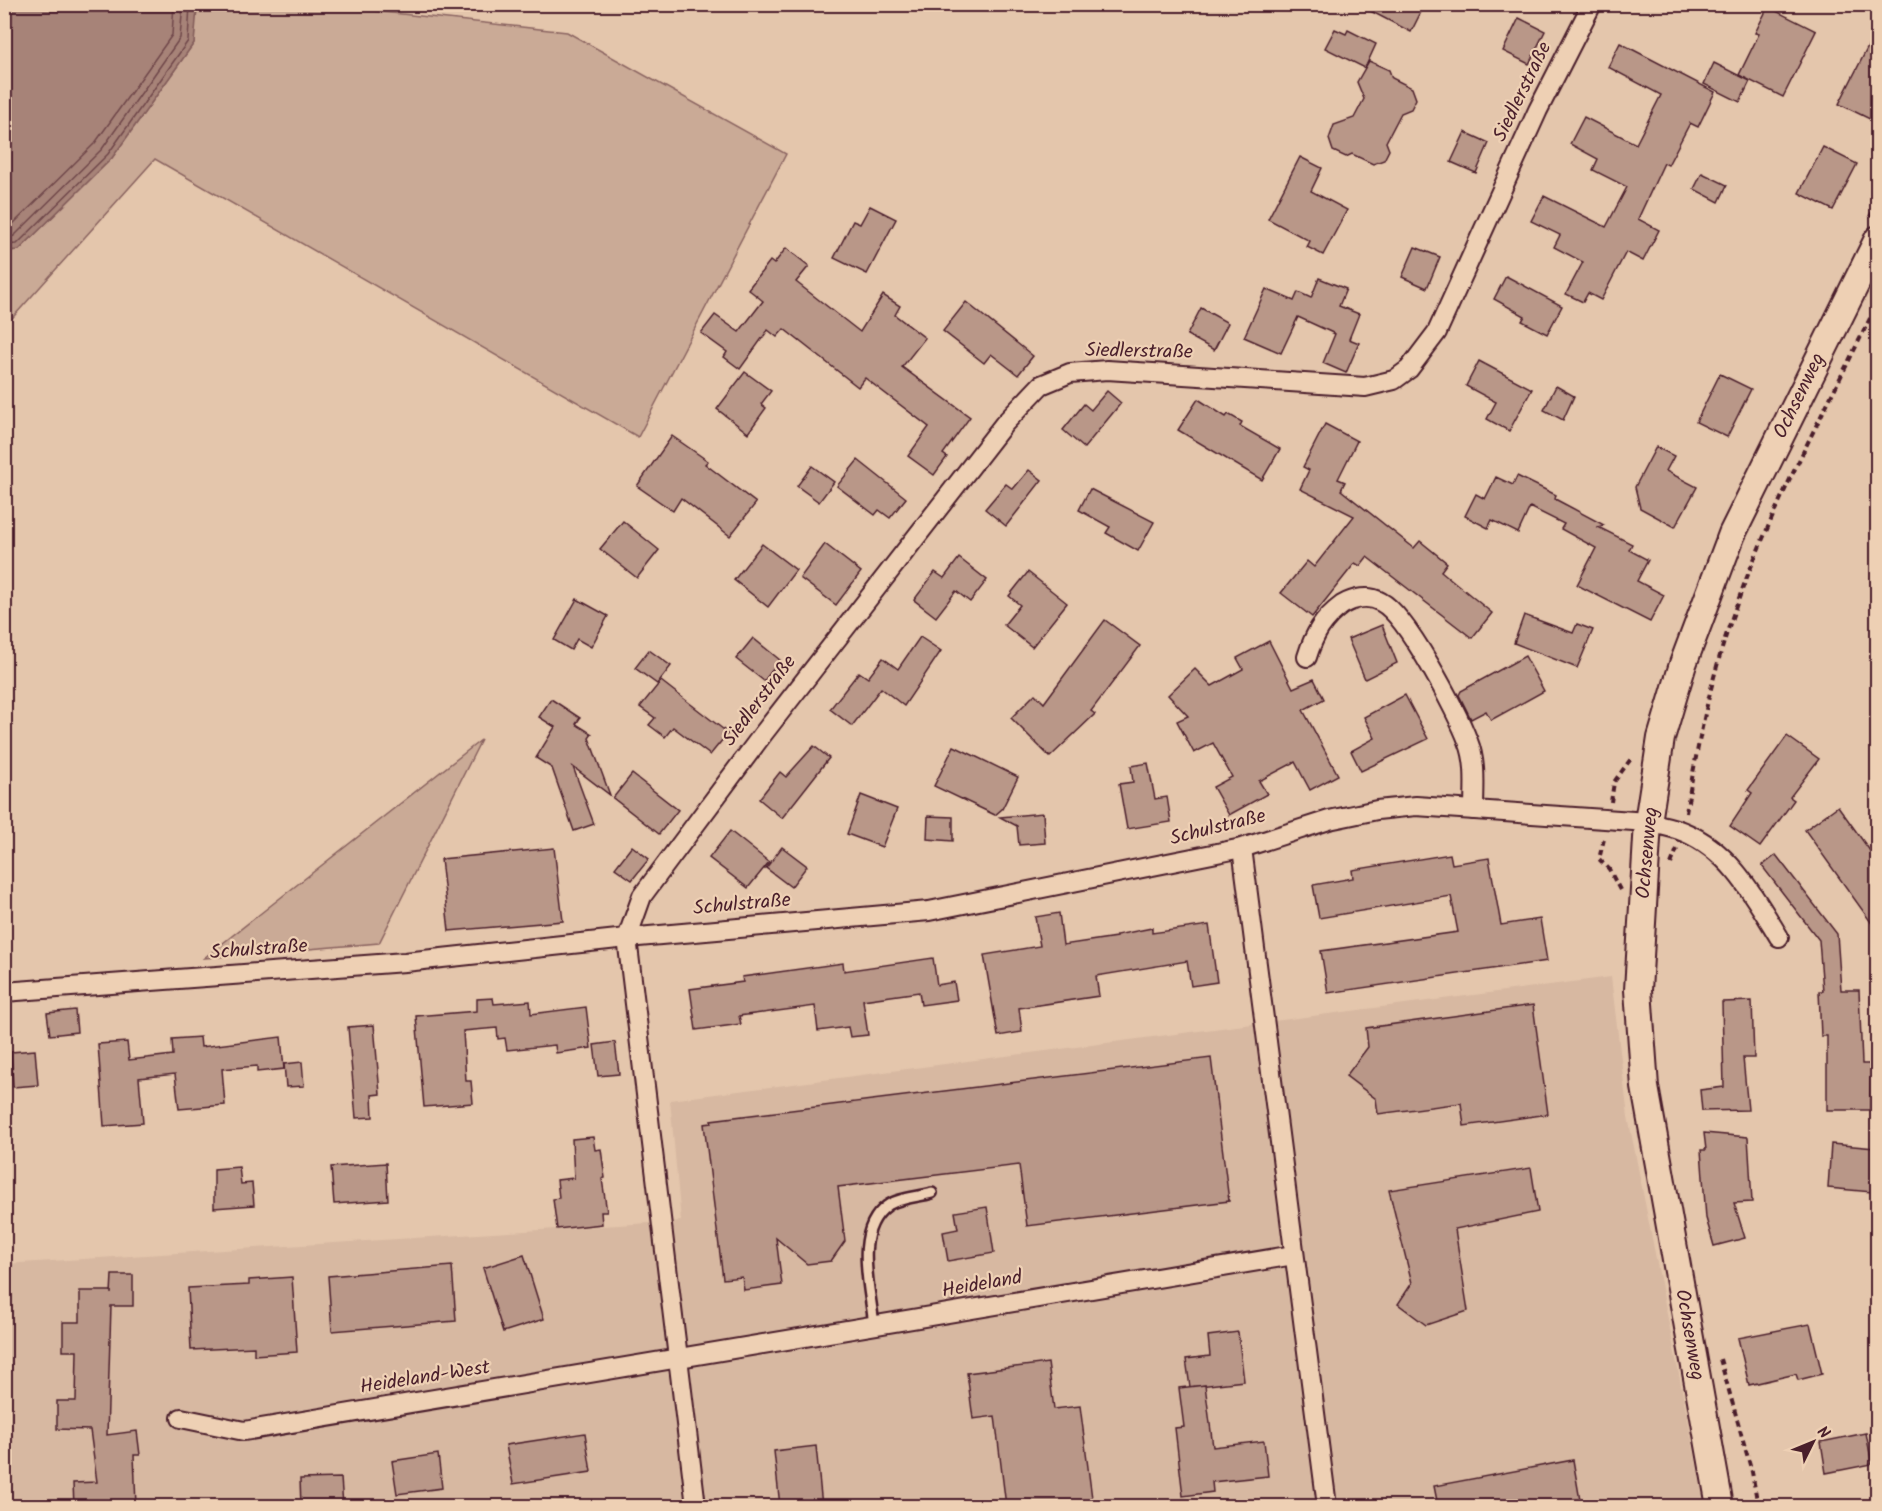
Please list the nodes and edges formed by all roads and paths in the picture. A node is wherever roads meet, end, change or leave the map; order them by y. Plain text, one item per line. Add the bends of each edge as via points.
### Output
1 (1592, 4) edge
2 (1878, 239) edge
3 (1878, 302) edge
4 (1307, 657) dead end
5 (1474, 810) junction
6 (1648, 822) junction
7 (1683, 831) junction
8 (1242, 848) junction
9 (1670, 869) dead end
10 (1779, 937) dead end
11 (627, 938) junction
12 (4, 992) edge
13 (932, 1193) dead end
14 (1294, 1255) junction
15 (874, 1326) junction
16 (1717, 1347) dead end
17 (678, 1359) junction
18 (181, 1418) dead end
19 (696, 1506) edge
20 (1327, 1506) edge
21 (1720, 1506) edge
22 (1758, 1506) edge

1 - 11 street, Siedlerstraße via 1538,110 1437,332 1409,369 1394,380 1365,387 1107,370 1070,373 1041,384 936,510 649,886
2 - 6 main road, Ochsenweg via 1732,534 1683,664 1664,728
3 - 7 path via 1766,533 1735,609 1702,716
4 - 5 street via 1314,634 1332,612 1348,601 1366,597 1382,602 1399,616 1412,633 1469,742 1474,766
5 - 6 street, Schulstraße
5 - 8 street, Schulstraße via 1416,806 1377,810 1329,820
6 - 7 street, Schulstraße
6 - 21 main road, Ochsenweg via 1638,990 1645,1087
7 - 9 path
7 - 10 street, Schulstraße via 1725,859 1747,885
8 - 11 street, Schulstraße via 929,911
8 - 14 street
11 - 12 street, Schulstraße via 405,962
11 - 17 street
13 - 15 lane via 888,1205 873,1223 866,1243
14 - 15 street, Heideland
14 - 20 street
15 - 17 street, Heideland
16 - 22 path
17 - 18 street, Heideland-West via 244,1431
17 - 19 street

